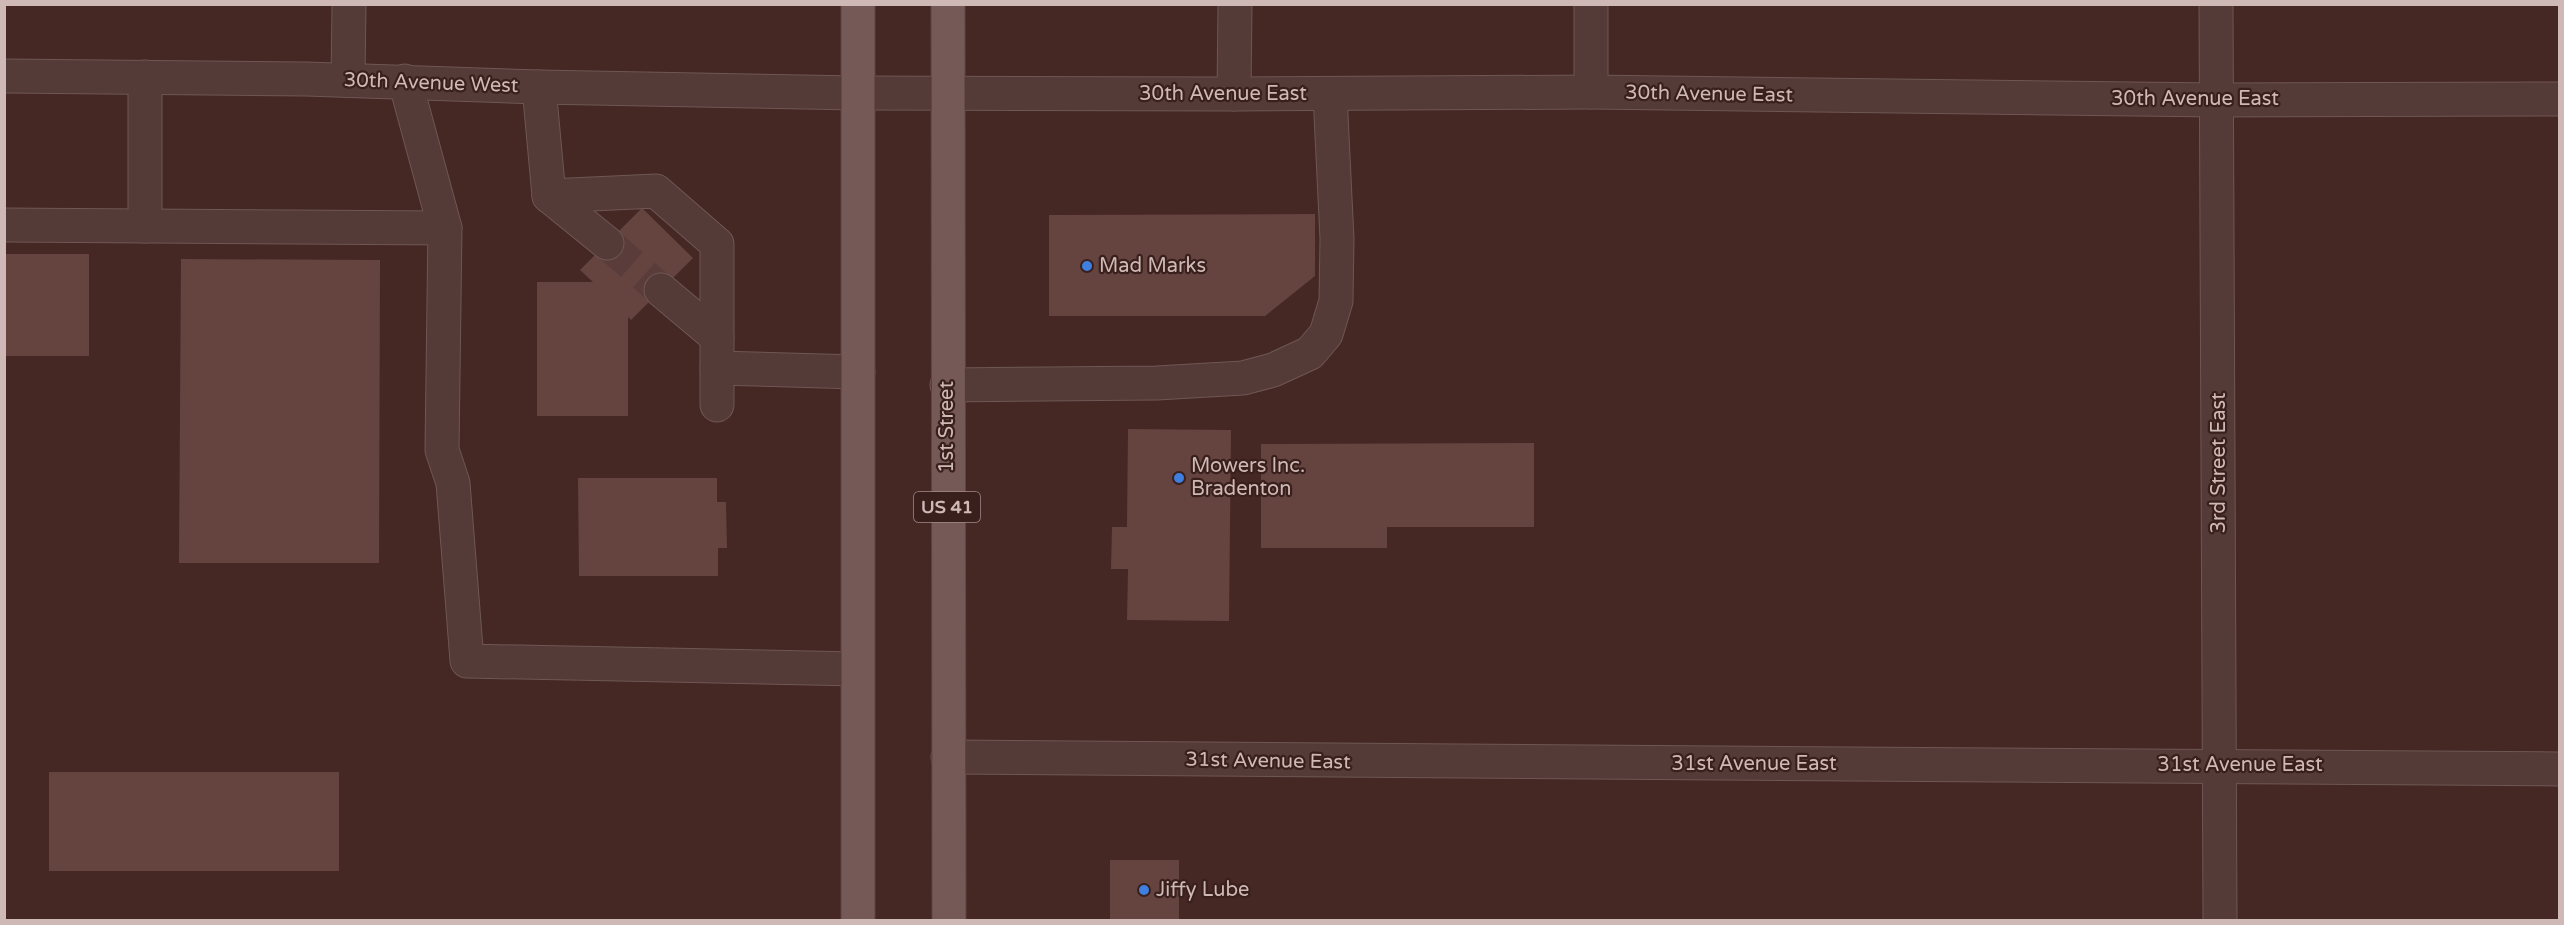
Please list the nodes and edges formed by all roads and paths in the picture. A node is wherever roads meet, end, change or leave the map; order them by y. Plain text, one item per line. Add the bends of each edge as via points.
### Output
1 (349, 4) edge
2 (858, 4) edge
3 (948, 4) edge
4 (1235, 4) edge
5 (1591, 4) edge
6 (2216, 4) edge
7 (4, 76) edge
8 (145, 77) junction
9 (348, 80) junction
10 (405, 81) junction
11 (539, 87) junction
12 (1591, 92) junction
13 (858, 93) junction
14 (948, 93) junction
15 (1234, 94) junction
16 (1330, 94) junction
17 (2559, 99) edge
18 (2216, 100) junction
19 (549, 196) junction
20 (4, 225) edge
21 (145, 226) junction
22 (445, 228) junction
23 (607, 243) tunnel mouth
24 (661, 290) tunnel mouth
25 (717, 353) junction
26 (858, 372) junction
27 (946, 385) junction
28 (717, 405) dead end
29 (857, 669) junction
30 (948, 757) junction
31 (2221, 764) junction
32 (2559, 769) edge
33 (858, 921) edge
34 (949, 921) edge
35 (2220, 921) edge

1 - 9 street
2 - 13 main road
3 - 14 main road, 1st Street / US 41
4 - 15 street
5 - 12 street
6 - 18 street, 3rd Street East
7 - 8 street, 30th Avenue West
8 - 9 street, 30th Avenue West
8 - 21 street
9 - 10 street, 30th Avenue West
10 - 11 street, 30th Avenue West
10 - 22 street
11 - 13 street, 30th Avenue West
11 - 19 street
12 - 16 street, 30th Avenue East
12 - 18 street, 30th Avenue East
13 - 14 street, 30th Avenue East
13 - 26 main road
14 - 15 street, 30th Avenue East
14 - 27 main road, 1st Street / US 41
15 - 16 street, 30th Avenue East
16 - 27 street via 1336,301 1326,334 1310,353 1243,378
17 - 18 street, 30th Avenue East
18 - 31 street, 3rd Street East
19 - 23 street
19 - 25 street via 656,191 717,244
20 - 21 street
21 - 22 street
22 - 29 street via 442,450 453,483 467,662
24 - 25 street
25 - 26 street
25 - 28 street
26 - 29 main road
27 - 30 main road, 1st Street / US 41
29 - 33 main road
30 - 31 street, 31st Avenue East via 1449,763
30 - 34 main road, 1st Street / US 41
31 - 32 street, 31st Avenue East
31 - 35 street, 3rd Street East

